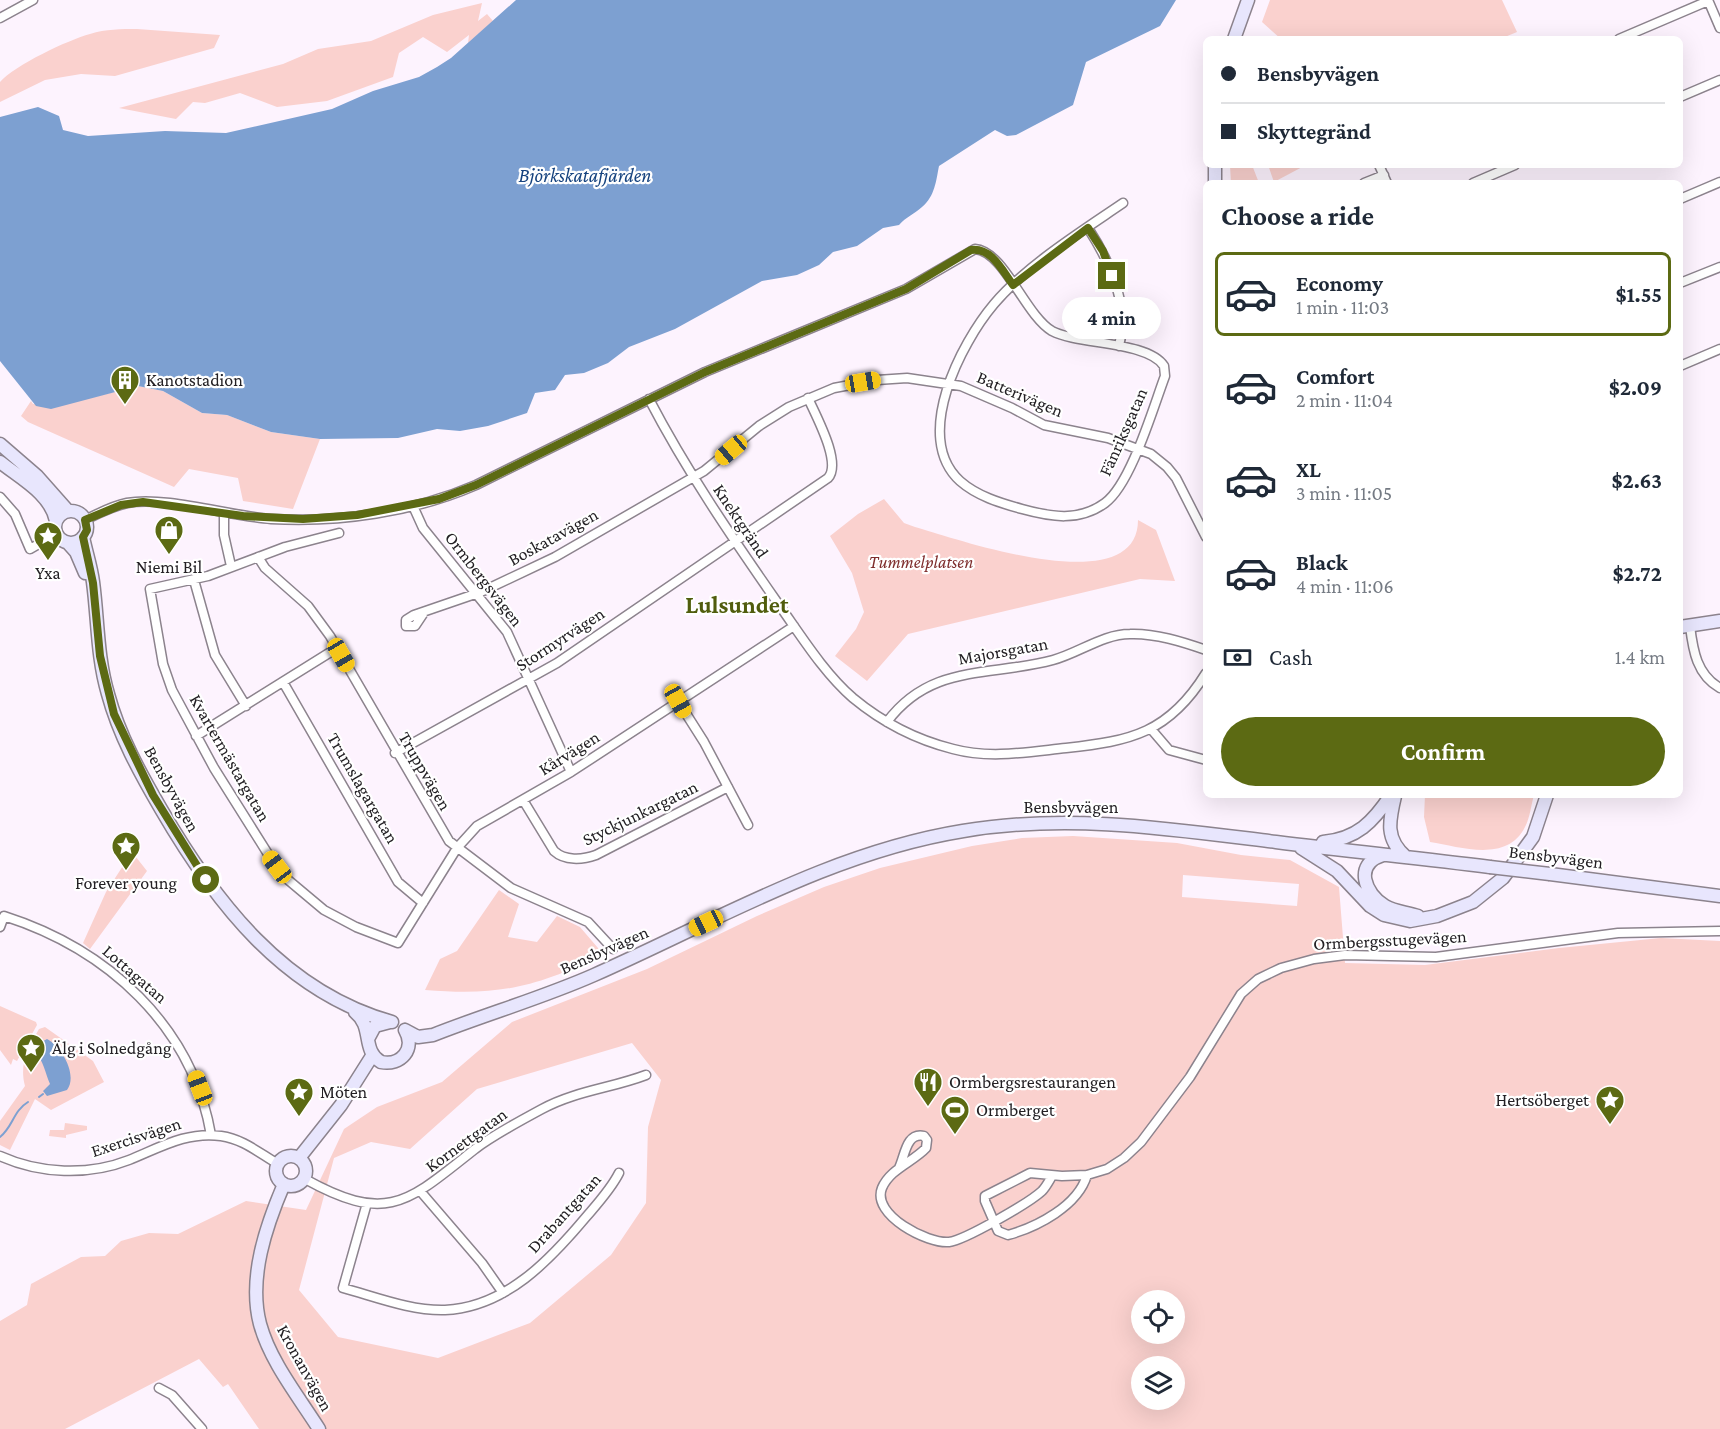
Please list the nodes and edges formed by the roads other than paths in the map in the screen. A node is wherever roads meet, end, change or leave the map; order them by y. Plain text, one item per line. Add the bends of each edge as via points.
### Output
1 (33, 0) edge
2 (1248, 0) edge
3 (1708, 1) edge
4 (0, 18) edge
5 (1720, 28) edge
6 (1235, 36) edge
7 (1626, 36) edge
8 (1720, 80) edge
9 (1683, 96) edge
10 (1508, 168) edge
11 (1480, 180) edge
12 (1720, 182) edge
13 (1683, 198) edge
14 (1123, 202) dead end
15 (1088, 228) junction
16 (1720, 267) edge
17 (1683, 282) edge
18 (1013, 285) junction
19 (1119, 346) junction
20 (1720, 349) edge
21 (1683, 365) edge
22 (949, 383) junction
23 (808, 398) junction
24 (649, 399) junction
25 (0, 444) edge
26 (1138, 447) junction
27 (0, 462) edge
28 (693, 478) junction
29 (0, 497) edge
30 (413, 506) junction
31 (68, 511) junction
32 (224, 514) junction
33 (85, 520) junction
34 (56, 521) junction
35 (1203, 531) edge
36 (339, 533) dead end
37 (56, 534) junction
38 (83, 537) junction
39 (735, 542) junction
40 (68, 543) junction
41 (258, 557) junction
42 (231, 566) junction
43 (195, 580) junction
44 (476, 594) junction
45 (94, 601) junction
46 (423, 614) dead end
47 (1720, 621) edge
48 (794, 626) junction
49 (1685, 626) edge
50 (337, 648) junction
51 (1203, 649) edge
52 (1203, 677) edge
53 (529, 679) junction
54 (283, 682) junction
55 (1720, 688) edge
56 (678, 701) junction
57 (246, 706) junction
58 (887, 722) junction
59 (1151, 729) junction
60 (196, 736) junction
61 (395, 753) junction
62 (1203, 759) edge
63 (571, 772) junction
64 (728, 787) junction
65 (1392, 798) edge
66 (1393, 798) edge
67 (1546, 798) edge
68 (523, 800) junction
69 (748, 825) dead end
70 (1286, 843) junction
71 (457, 848) junction
72 (1384, 855) junction
73 (1406, 857) junction
74 (1720, 896) edge
75 (423, 903) junction
76 (1422, 918) junction
77 (0, 927) edge
78 (1720, 931) edge
79 (398, 943) joint
80 (613, 949) dead end
81 (342, 1004) junction
82 (392, 1022) junction
83 (455, 1026) junction
84 (405, 1030) junction
85 (368, 1039) junction
86 (372, 1056) junction
87 (402, 1058) junction
88 (646, 1075) dead end
89 (211, 1135) junction
90 (0, 1156) edge
91 (299, 1158) junction
92 (278, 1164) junction
93 (899, 1168) dead end
94 (619, 1173) dead end
95 (1087, 1174) junction
96 (1052, 1176) junction
97 (305, 1179) junction
98 (284, 1184) junction
99 (421, 1192) junction
100 (367, 1203) junction
101 (992, 1220) junction
102 (503, 1293) junction
103 (159, 1388) dead end
104 (201, 1429) edge
105 (319, 1429) edge

1 - 4 street
2 - 6 main road
3 - 5 street
3 - 7 street
8 - 9 street
10 - 11 street
12 - 13 street
14 - 15 street, Fänriksgatan
15 - 18 street, Fänriksgatan
15 - 19 street via 1103,251 1124,312
16 - 17 street
18 - 19 street via 1053,332
18 - 22 street, Fänriksgatan via 977,327
18 - 24 street via 990,254 971,250 906,289 732,360
19 - 26 street, Fänriksgatan via 1160,360 1164,366 1164,376
20 - 21 street
22 - 23 street, Batterivägen via 907,378 877,380 834,388
22 - 26 street, Batterivägen via 981,393 1044,425
22 - 26 street, Fänriksgatan via 941,414 940,442 948,465 959,480 978,494 1015,507 1050,517 1088,512 1106,502 1119,486
23 - 28 street, Batterivägen via 766,422
23 - 39 street, Stormyrvägen via 833,460 832,473
24 - 28 street, Knektgränd
24 - 30 street via 476,485
25 - 31 main road via 37,476
26 - 35 street, Batterivägen via 1171,471
27 - 34 main road via 40,493
28 - 39 street, Knektgränd
28 - 44 street, Boskatavägen via 555,556
29 - 37 street via 15,514 30,549
30 - 32 street via 319,519
30 - 44 street, Ormbergsvägen via 423,528
31 - 33 main road
31 - 34 main road
32 - 33 street via 143,502 121,505
32 - 42 street
33 - 38 main road via 87,530
34 - 37 main road
36 - 41 street
37 - 40 main road
38 - 40 main road
38 - 45 main road, Bensbyvägen
39 - 48 street, Knektgränd
39 - 53 street, Stormyrvägen
40 - 45 main road, Bensbyvägen via 81,561
41 - 42 street
41 - 50 street, Truppvägen via 308,606
42 - 43 street
43 - 57 street via 215,655
43 - 60 street, Kvartermästargatan via 150,589 163,664
44 - 46 street, Boskatavägen
44 - 53 street, Ormbergsvägen via 507,632
45 - 81 main road, Bensbyvägen via 100,656 114,714 181,844 220,899 248,930 293,972
47 - 49 main road
48 - 56 street, Kårvägen
48 - 58 street via 844,690
49 - 55 street via 1703,675
50 - 54 street
50 - 61 street, Truppvägen
51 - 58 street, Majorsgatan via 1141,634 1119,635 1053,660 944,679 915,695
52 - 59 street via 1175,711
53 - 61 street, Stormyrvägen
53 - 63 street, Ormbergsvägen
54 - 57 street
54 - 75 street, Trumslagargatan via 398,882
56 - 63 street, Kårvägen
56 - 64 street
57 - 60 street
58 - 59 street via 940,746 995,754 1110,743
59 - 62 street via 1169,750
60 - 79 street, Kvartermästargatan via 287,879 324,910
61 - 71 street, Truppvägen via 441,830
63 - 68 street, Kårvägen
64 - 68 street, Styckjunkargatan via 596,855 576,859 554,851
64 - 69 street
65 - 70 main road via 1356,835 1334,841
66 - 73 main road via 1390,835 1396,849
67 - 76 main road via 1533,837 1503,878 1466,906
68 - 71 street, Kårvägen via 485,820
70 - 72 main road, Bensbyvägen
70 - 76 main road via 1330,865 1379,913 1406,921
70 - 83 main road, Bensbyvägen via 1111,823 1019,824 928,838 793,883 591,976
71 - 75 street, Kårvägen
71 - 80 street, Truppvägen via 511,888 588,922
72 - 73 main road, Bensbyvägen
72 - 76 main road via 1365,868 1370,891 1387,907
73 - 74 main road, Bensbyvägen, bridge
75 - 79 street, Kårvägen
77 - 89 street, Lottagatan via 4,916 48,933 89,956 150,1007 187,1059 202,1096
78 - 95 street, Ormbergsstugevägen via 1618,933 1436,957 1345,955 1281,968 1258,980 1237,999 1196,1069 1135,1149 1116,1164
81 - 82 main road, Bensbyvägen
81 - 85 main road, Bensbyvägen via 364,1021
82 - 84 main road
82 - 85 main road via 375,1026
83 - 84 main road, Bensbyvägen via 424,1037
83 - 87 main road, Bensbyvägen
84 - 87 main road via 409,1046
85 - 86 main road
86 - 87 main road via 388,1064
86 - 91 main road via 341,1105
88 - 99 street, Kornettgatan via 571,1096 542,1109 483,1144
89 - 90 street, Exercisvägen via 183,1138 120,1163 86,1170 39,1168
89 - 92 street, Exercisvägen via 238,1140
91 - 92 main road via 286,1156
91 - 97 main road via 306,1166
92 - 98 main road via 277,1176
93 - 101 street via 884,1184 880,1198 889,1215 908,1228 949,1242 969,1236
94 - 102 street, Drabantgatan via 556,1251
95 - 96 street, Ormbergsstugevägen
95 - 101 street via 1073,1198 1031,1226 1005,1235 1000,1234
96 - 101 street via 1040,1193
96 - 101 street, Ormbergsstugevägen via 1030,1173 985,1196
97 - 98 main road via 294,1186
97 - 100 street, Kornettgatan via 339,1197
98 - 105 main road, Kronanvägen via 258,1271 258,1311 268,1345
99 - 100 street, Kornettgatan via 394,1202
99 - 102 street
100 - 102 street, Drabantgatan via 343,1288 432,1310 471,1306
103 - 104 street via 172,1395

